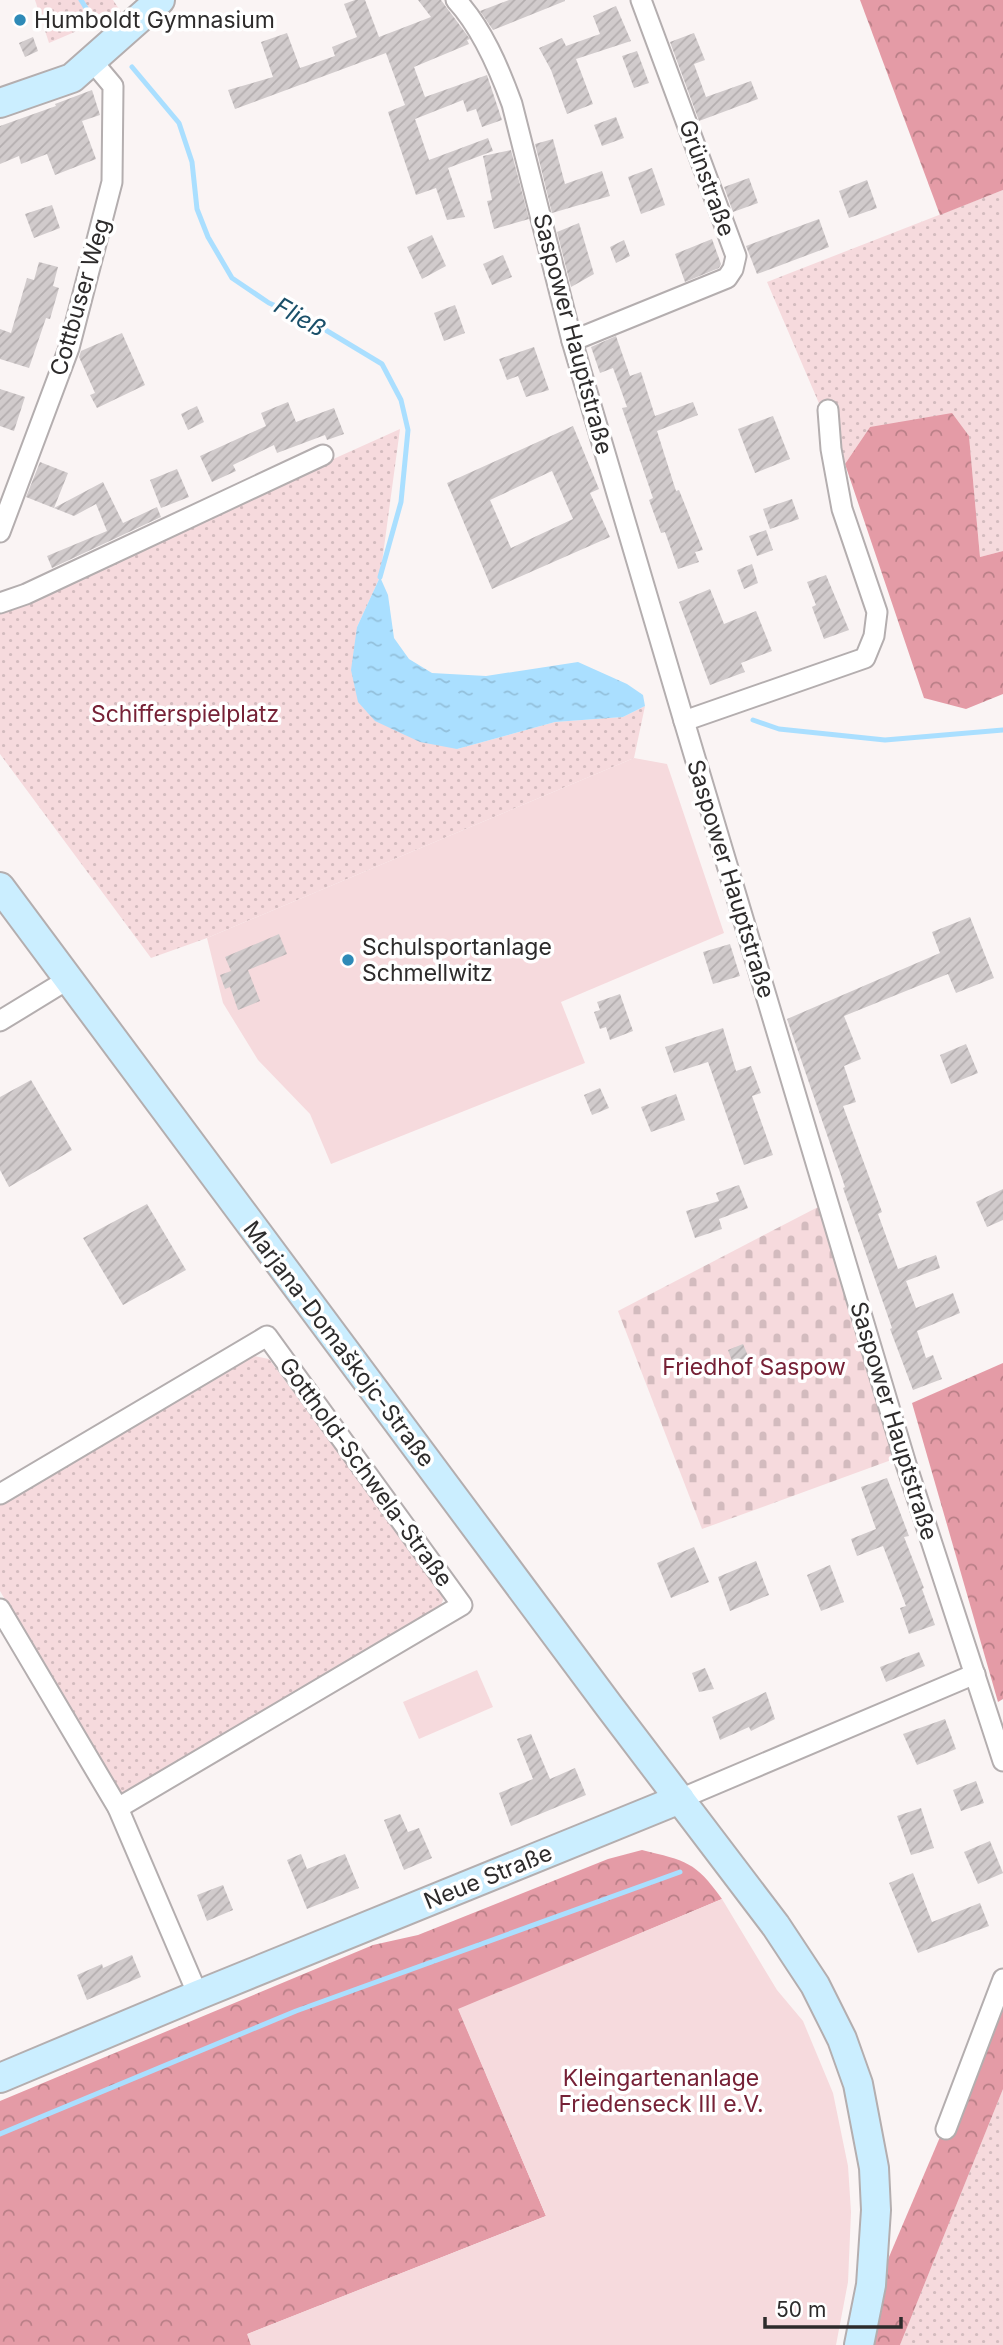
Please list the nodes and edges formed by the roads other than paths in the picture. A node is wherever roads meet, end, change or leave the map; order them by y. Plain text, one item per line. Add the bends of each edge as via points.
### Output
1 (160, 0) edge
2 (456, 0) edge
3 (642, 0) edge
4 (92, 61) junction
5 (0, 103) edge
6 (572, 341) junction
7 (828, 410) dead end
8 (323, 455) dead end
9 (0, 532) edge
10 (0, 603) edge
11 (684, 721) junction
12 (0, 887) edge
13 (67, 980) junction
14 (0, 1021) edge
15 (0, 1494) edge
16 (1, 1612) edge
17 (975, 1674) junction
18 (1003, 1761) edge
19 (680, 1799) junction
20 (118, 1808) junction
21 (1003, 1979) edge
22 (198, 1994) junction
23 (0, 2078) edge
24 (946, 2129) dead end
25 (859, 2345) edge

1 - 4 street
2 - 6 street, Saspower Hauptstraße via 487,47 512,104
3 - 6 street, Grünstraße via 736,256 727,278
4 - 5 street via 72,78
4 - 9 street, Cottbuser Weg via 113,86 112,182 69,348
6 - 11 street, Saspower Hauptstraße
7 - 11 street via 842,509 877,612 866,658
8 - 10 street
11 - 17 street, Saspower Hauptstraße via 906,1464
12 - 13 street, Marjana-Domaškojc-Straße
13 - 14 street
13 - 19 street, Marjana-Domaškojc-Straße
15 - 20 street, Gotthold-Schwela-Straße via 267,1336 461,1605
16 - 20 street
17 - 18 street, Saspower Hauptstraße
17 - 19 street, Neue Straße
19 - 22 street, Neue Straße
19 - 25 street, Marjana-Domaškojc-Straße via 815,1985 858,2084 874,2168 876,2210 871,2285
20 - 22 street
21 - 24 street
22 - 23 street, Neue Straße

